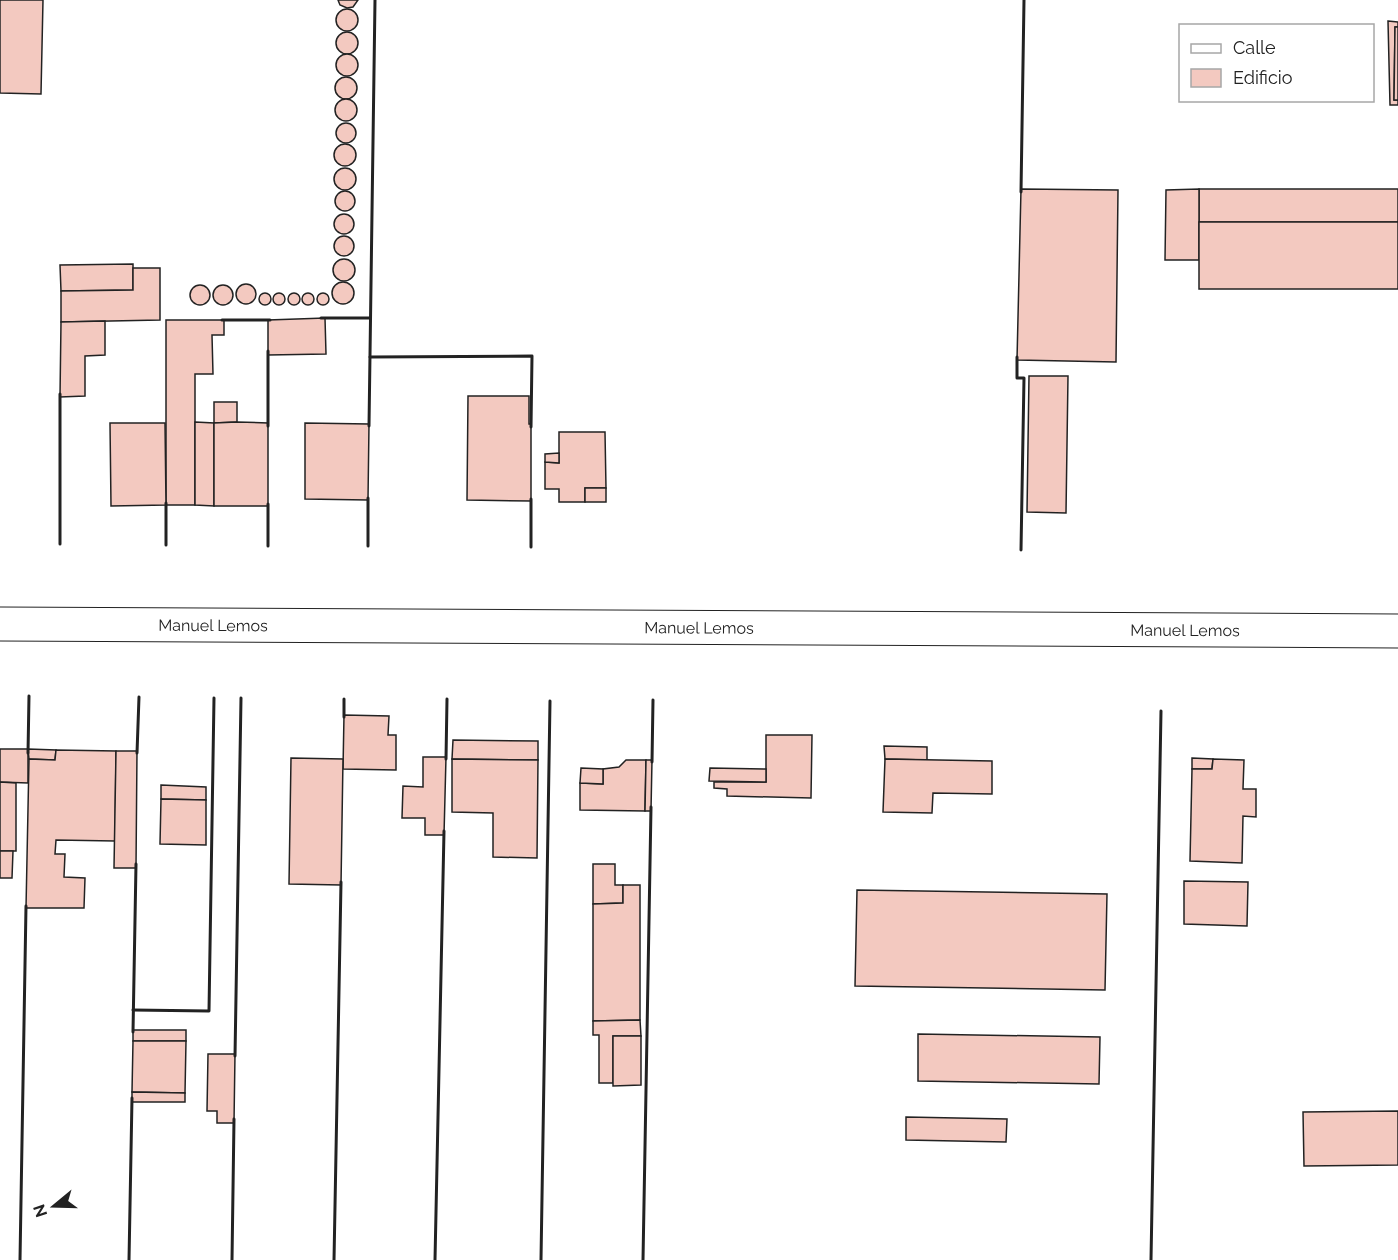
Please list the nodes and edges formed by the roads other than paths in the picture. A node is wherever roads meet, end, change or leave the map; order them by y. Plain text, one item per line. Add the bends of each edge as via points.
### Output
1 (0, 624) edge
2 (1398, 631) edge

1 - 2 street, Manuel Lemos

